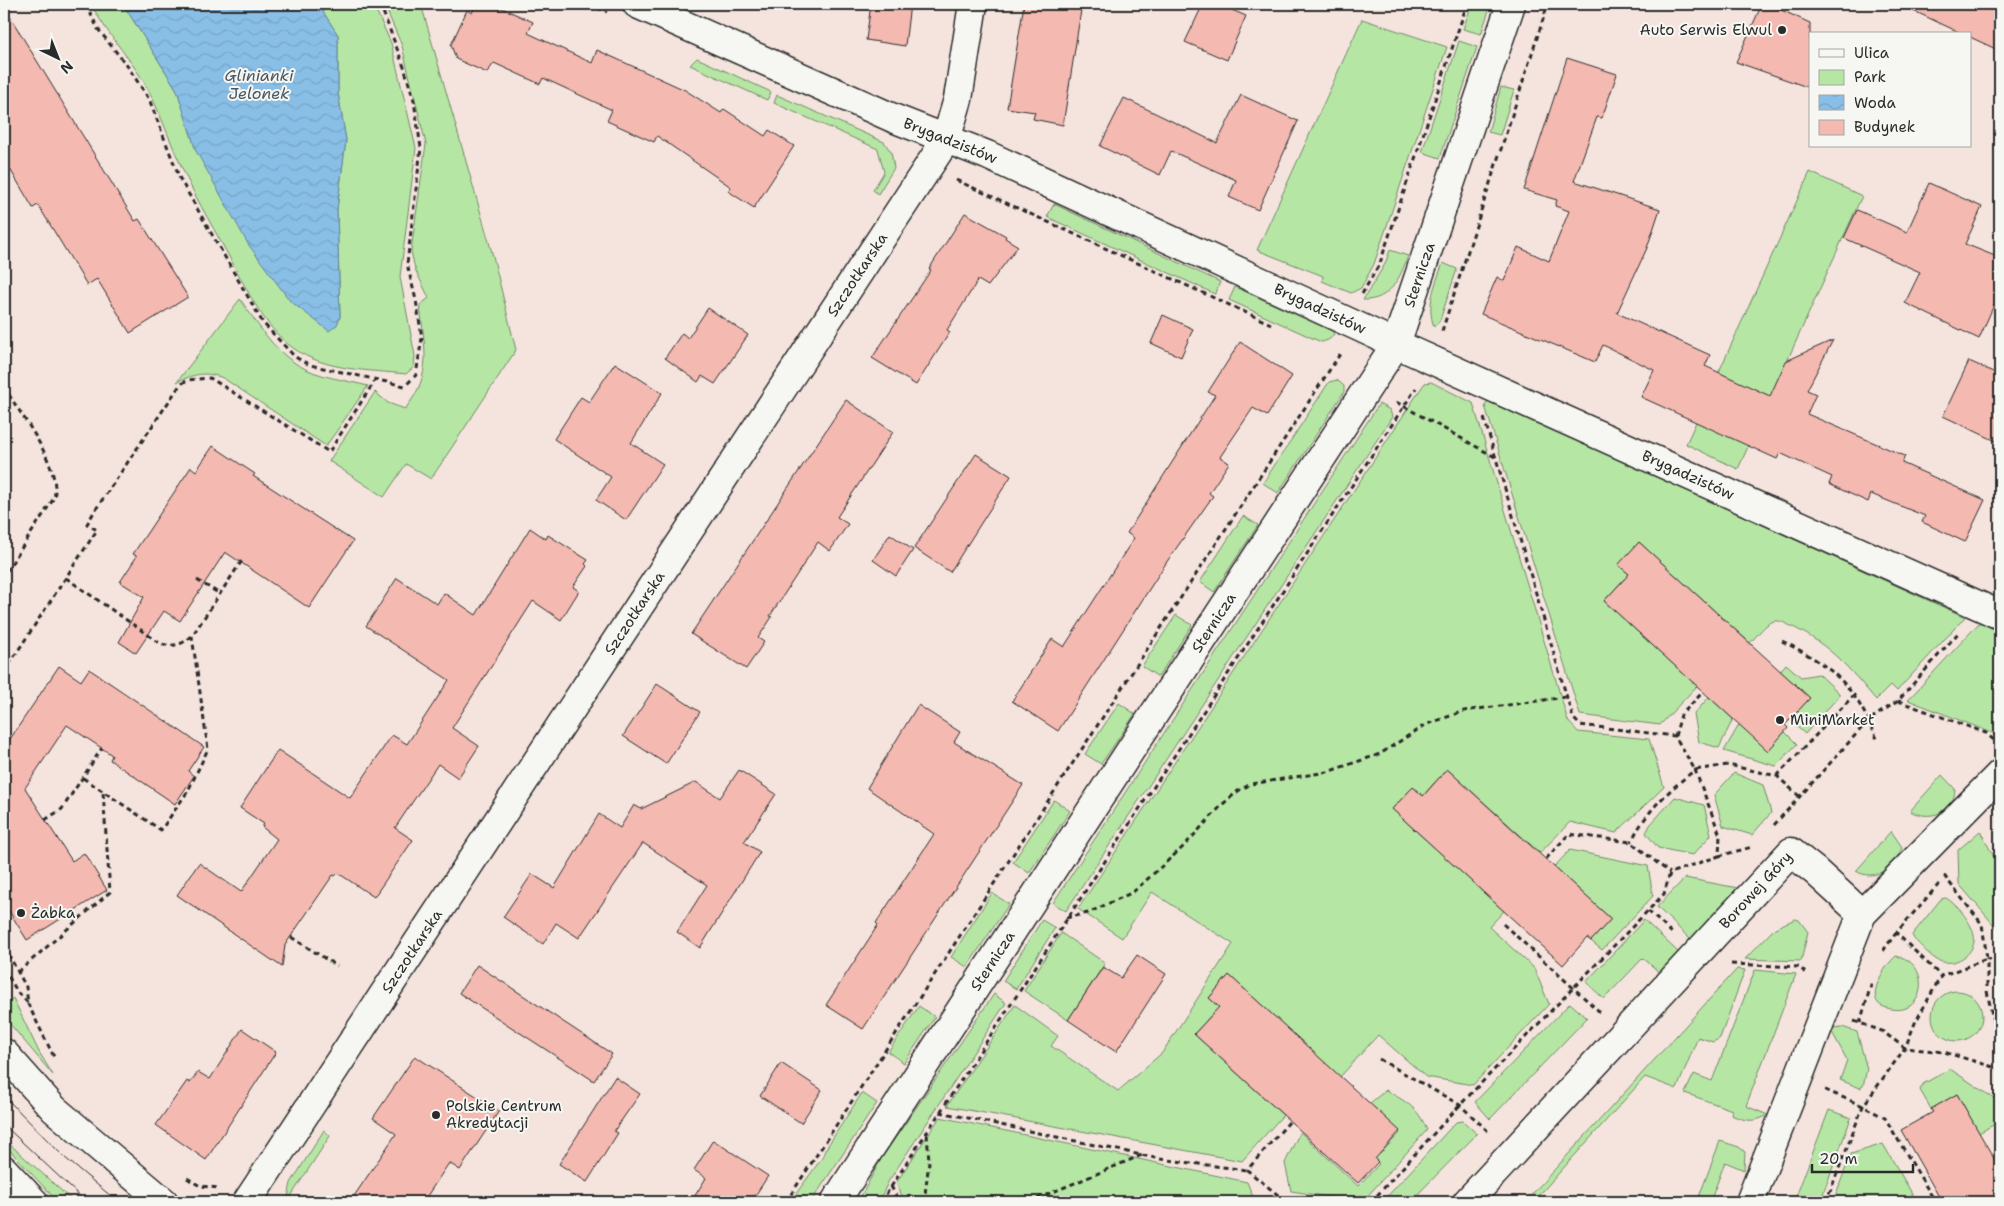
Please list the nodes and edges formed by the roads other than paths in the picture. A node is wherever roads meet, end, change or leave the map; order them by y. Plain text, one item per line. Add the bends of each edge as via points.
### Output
1 (637, 4) edge
2 (973, 4) edge
3 (1511, 4) edge
4 (946, 140) junction
5 (1396, 344) junction
6 (1991, 610) edge
7 (1992, 782) edge
8 (1862, 914) junction
9 (4, 1052) edge
10 (4, 1170) edge
11 (34, 1202) edge
12 (164, 1202) edge
13 (247, 1202) edge
14 (835, 1202) edge
15 (1467, 1202) edge
16 (1750, 1202) edge

1 - 4 street, Brygadzistów
2 - 4 street, Szczotkarska via 958,99
3 - 5 street, Sternicza
4 - 5 street, Brygadzistów via 987,155
4 - 13 street, Szczotkarska
5 - 6 street, Brygadzistów
5 - 14 street, Sternicza
7 - 8 street
8 - 15 street, Borowej Góry via 1791,852
8 - 16 street
9 - 12 street via 54,1108
10 - 11 street

